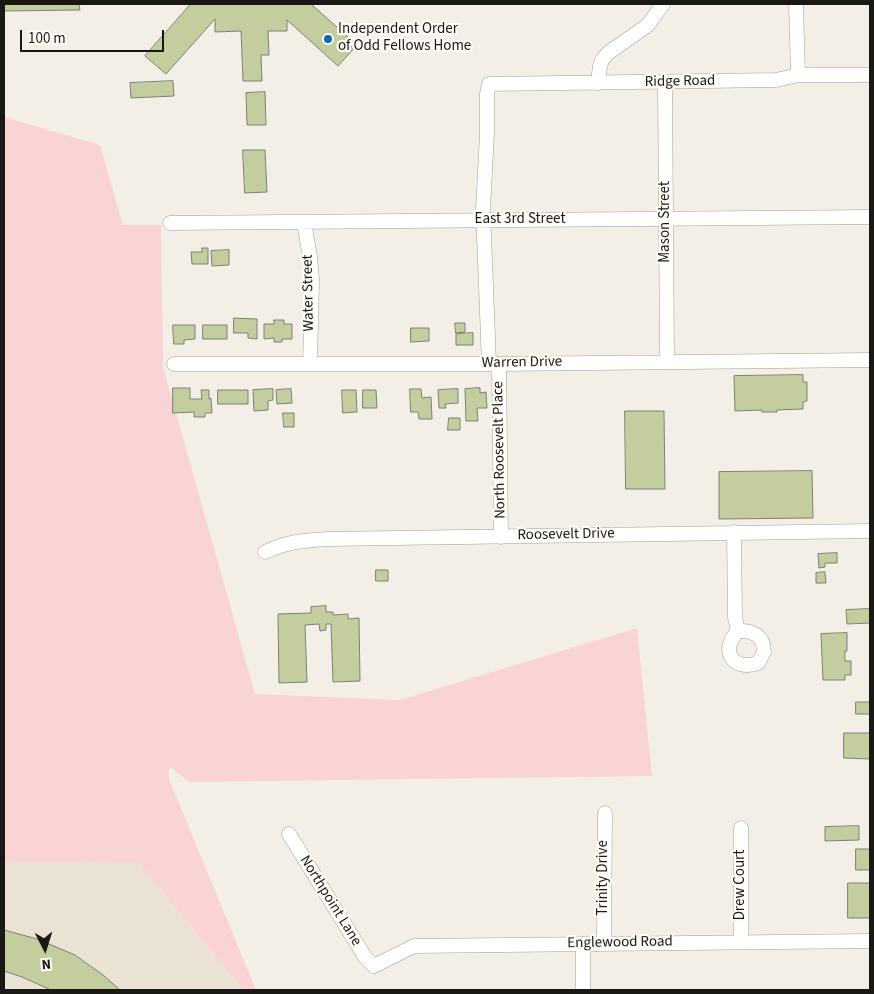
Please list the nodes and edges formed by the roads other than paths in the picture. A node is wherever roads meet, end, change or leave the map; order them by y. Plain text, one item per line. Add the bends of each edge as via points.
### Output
1 (663, 4) edge
2 (796, 4) edge
3 (870, 74) edge
4 (798, 75) junction
5 (666, 82) junction
6 (598, 83) junction
7 (489, 84) joint
8 (870, 217) edge
9 (666, 220) junction
10 (483, 221) junction
11 (304, 222) junction
12 (170, 223) dead end
13 (870, 360) edge
14 (667, 361) junction
15 (174, 364) dead end
16 (310, 364) junction
17 (494, 364) junction
18 (870, 531) edge
19 (734, 532) junction
20 (501, 537) junction
21 (265, 552) dead end
22 (738, 632) dead end
23 (605, 812) dead end
24 (741, 828) dead end
25 (289, 834) dead end
26 (870, 941) edge
27 (741, 942) junction
28 (604, 943) junction
29 (583, 944) junction
30 (374, 966) joint
31 (582, 990) edge

1 - 6 street via 648,25 602,60
2 - 4 street
3 - 4 street, Ridge Road
4 - 5 street, Ridge Road via 776,80
5 - 6 street, Ridge Road
5 - 9 street, Mason Street
6 - 7 street, Ridge Road
7 - 10 street, North Roosevelt Place
8 - 9 street, East 3rd Street
9 - 10 street, East 3rd Street
9 - 14 street, Mason Street
10 - 11 street, East 3rd Street
10 - 17 street, North Roosevelt Place
11 - 12 street, East 3rd Street
11 - 16 street, Water Street via 312,280
13 - 14 street, Warren Drive
14 - 17 street, Warren Drive
15 - 16 street, Warren Drive
16 - 17 street, Warren Drive
17 - 20 street, North Roosevelt Place
18 - 19 street, Roosevelt Drive
19 - 20 street, Roosevelt Drive
19 - 22 street
20 - 21 street, Roosevelt Drive via 327,539 283,544
23 - 28 street, Trinity Drive
24 - 27 street, Drew Court
25 - 30 street, Northpoint Lane via 365,957
26 - 27 street, Englewood Road
27 - 28 street, Englewood Road
28 - 29 street, Englewood Road
29 - 30 street, Englewood Road via 414,946
29 - 31 street

